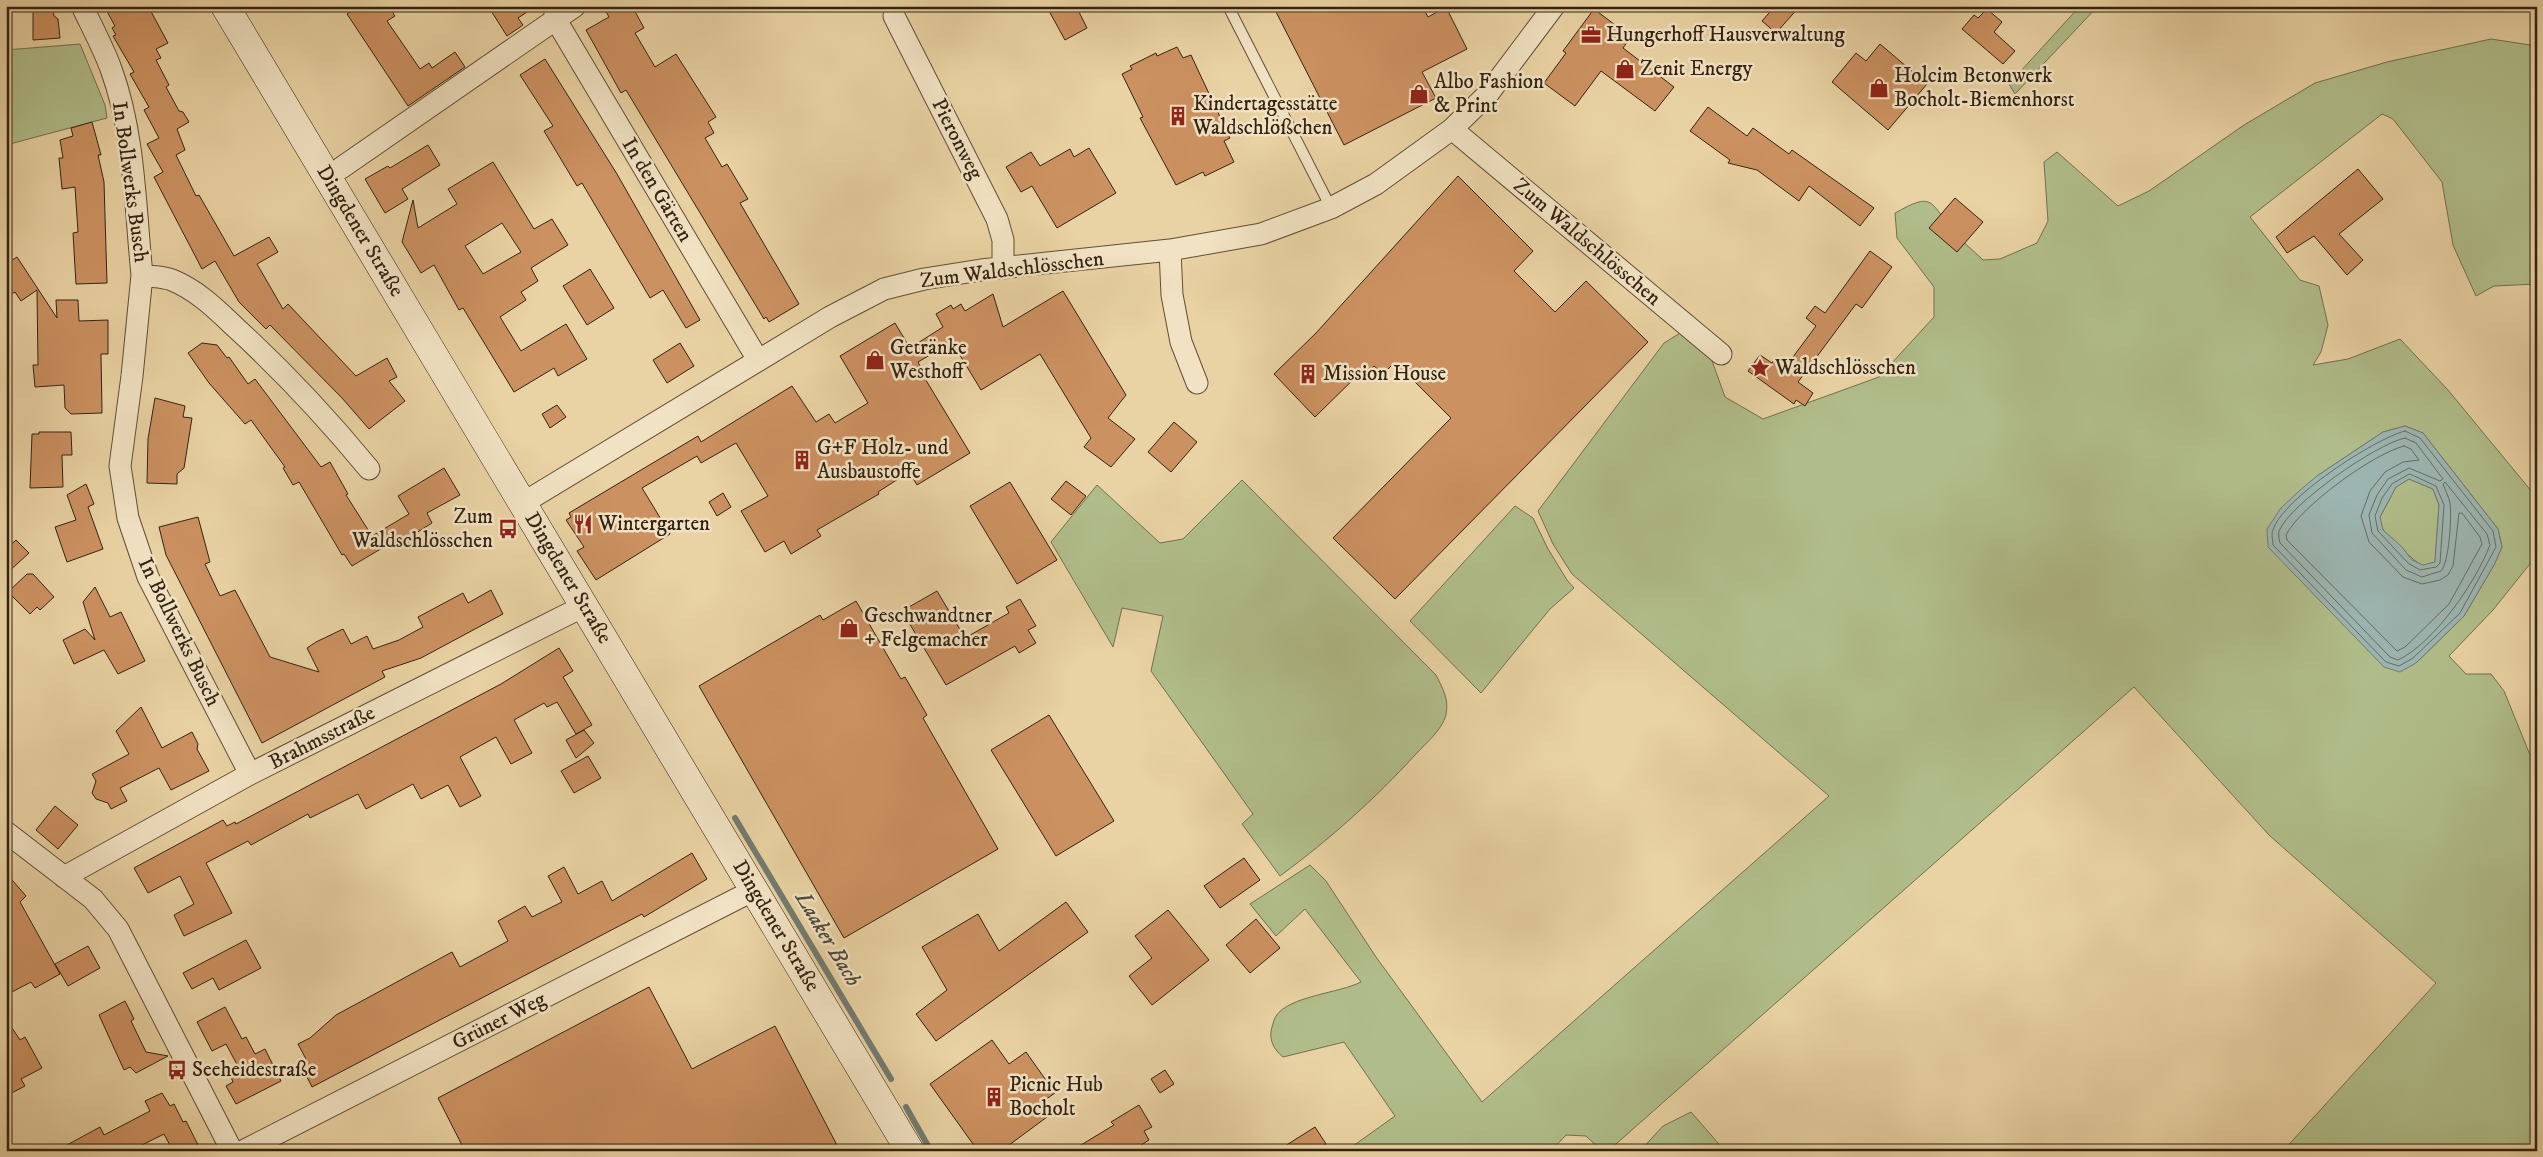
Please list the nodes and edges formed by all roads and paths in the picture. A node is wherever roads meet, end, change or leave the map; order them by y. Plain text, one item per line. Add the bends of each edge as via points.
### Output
1 (82, 6) edge
2 (225, 6) edge
3 (575, 6) edge
4 (1228, 6) edge
5 (1554, 6) edge
6 (555, 13) edge
7 (894, 16) dead end
8 (1452, 129) junction
9 (341, 168) dead end
10 (1331, 208) junction
11 (1170, 250) junction
12 (1003, 268) junction
13 (142, 275) junction
14 (1722, 354) dead end
15 (758, 360) junction
16 (1197, 383) dead end
17 (370, 469) dead end
18 (523, 503) junction
19 (584, 606) junction
20 (250, 774) junction
21 (6, 832) edge
22 (64, 877) junction
23 (754, 890) junction
24 (232, 1151) edge
25 (243, 1151) edge
26 (910, 1151) edge

1 - 13 street, In Bollwerks Busch via 111,69 123,112
2 - 18 main road, Dingdener Straße
3 - 6 street
4 - 10 lane
5 - 8 street, Zum Waldschlösschen via 1488,94
6 - 9 street
6 - 15 street, In den Gärten
7 - 12 street, Pieronweg via 997,219 1003,240
8 - 10 street, Zum Waldschlösschen via 1376,184
8 - 14 street, Zum Waldschlösschen
10 - 11 street, Zum Waldschlösschen via 1261,234
11 - 12 street, Zum Waldschlösschen
11 - 16 street via 1172,296 1181,342
12 - 15 street, Zum Waldschlösschen via 924,278 884,290 830,317
13 - 17 street, In Bollwerks Busch via 171,279 214,308 316,405
13 - 20 street, In Bollwerks Busch via 120,466 128,518 148,578
15 - 18 street, Zum Waldschlösschen
18 - 19 main road, Dingdener Straße
19 - 20 street, Brahmsstraße
19 - 23 main road, Dingdener Straße
20 - 22 street, Brahmsstraße
21 - 22 street
22 - 24 street via 93,899 118,929
23 - 25 street, Grüner Weg
23 - 26 main road, Dingdener Straße

